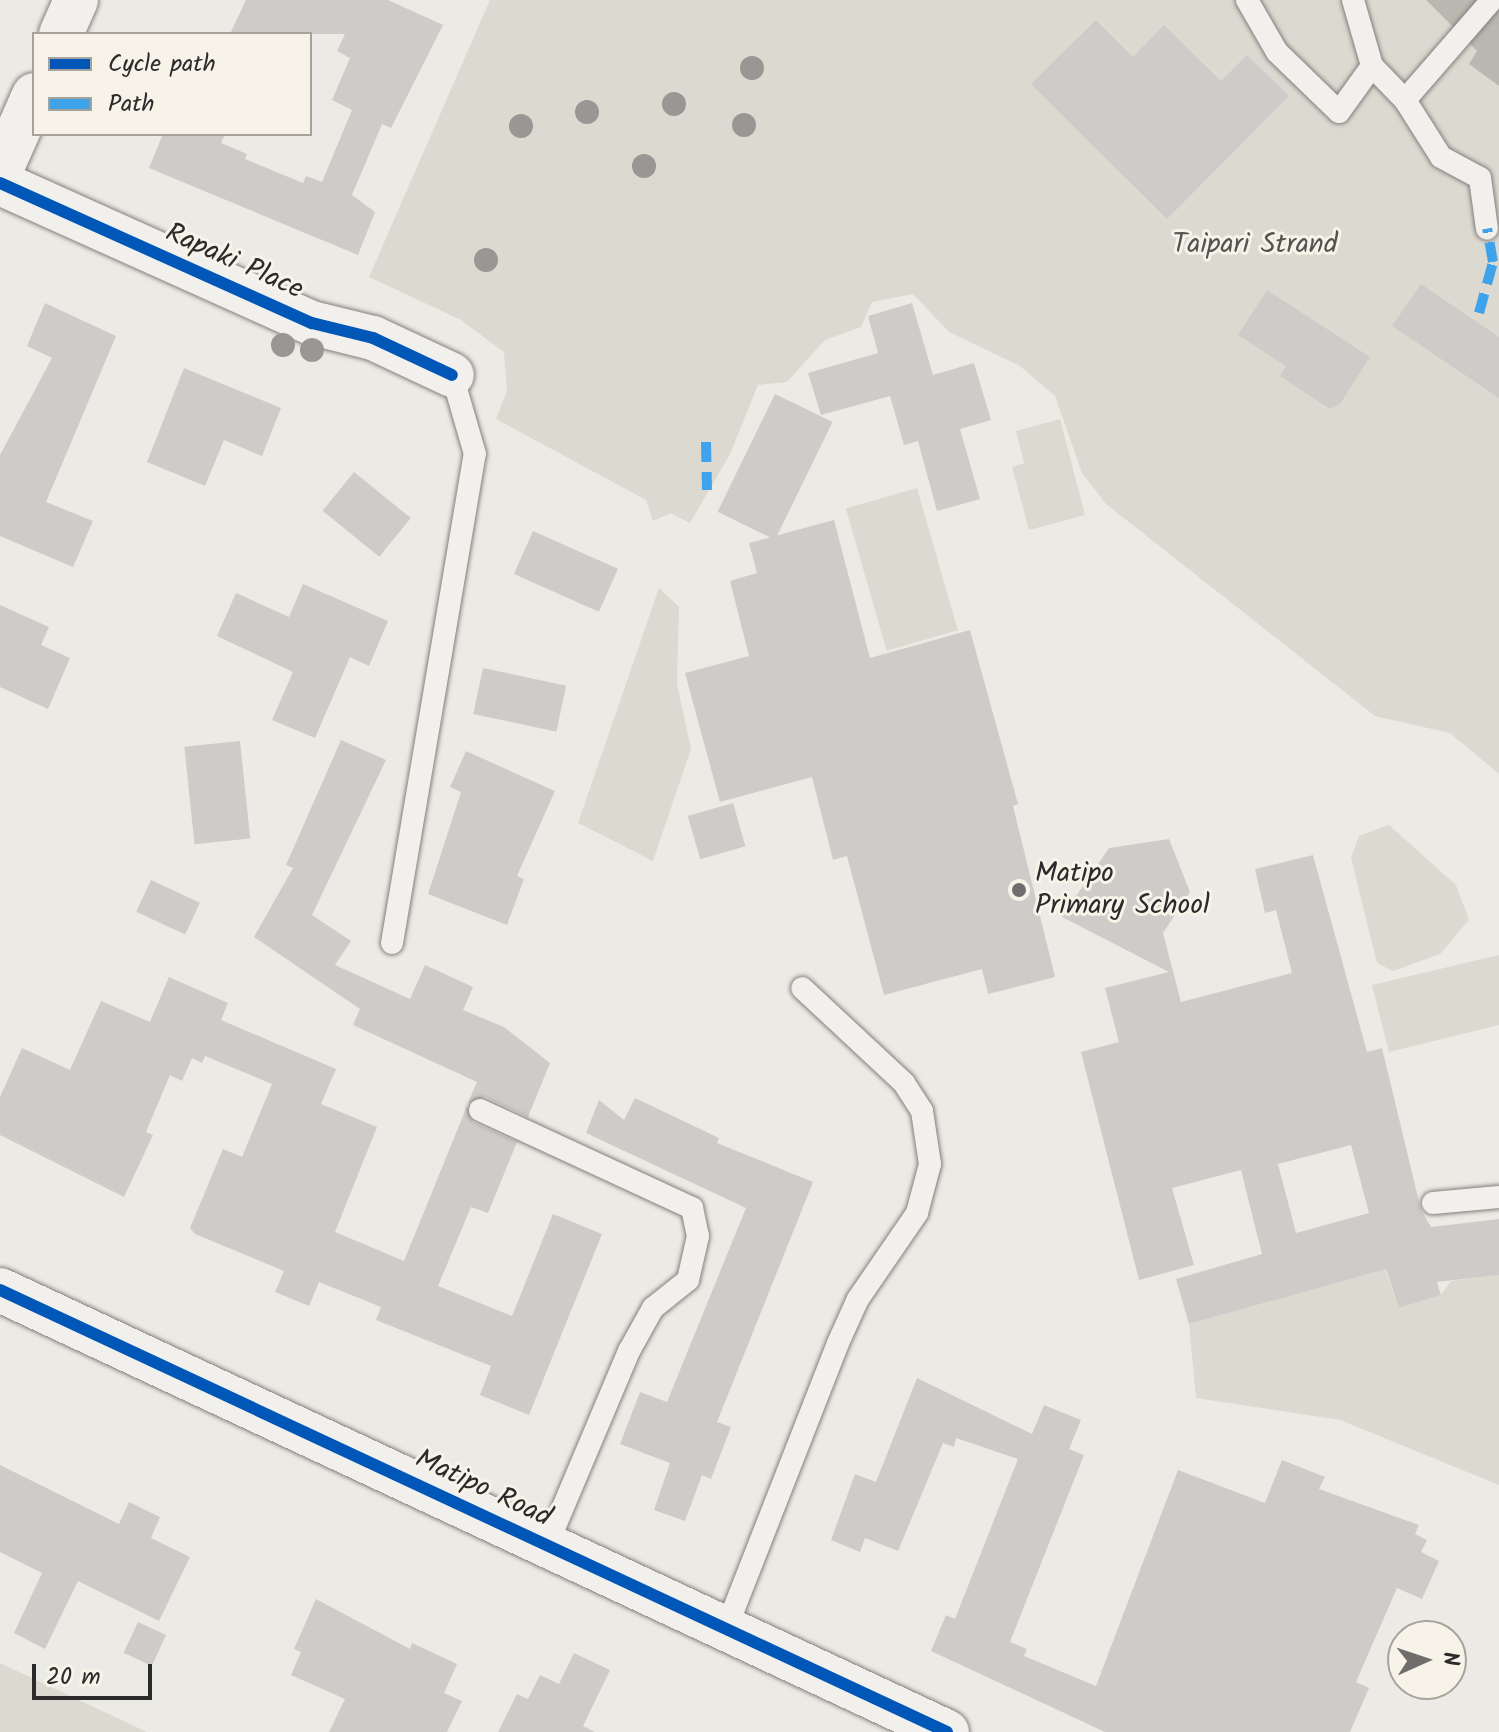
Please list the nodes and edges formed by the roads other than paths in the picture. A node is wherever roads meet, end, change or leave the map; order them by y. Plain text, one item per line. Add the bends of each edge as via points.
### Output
1 (76, 0) edge
2 (1247, 0) edge
3 (1353, 0) edge
4 (1492, 0) edge
5 (62, 32) edge
6 (1372, 66) junction
7 (32, 100) edge
8 (1405, 100) junction
9 (0, 172) edge
10 (0, 183) edge
11 (1487, 229) dead end
12 (452, 375) joint
13 (392, 943) dead end
14 (802, 988) dead end
15 (480, 1110) dead end
16 (1499, 1197) edge
17 (1433, 1203) dead end
18 (0, 1290) edge
19 (547, 1545) junction
20 (726, 1629) junction
21 (947, 1732) edge

1 - 5 street
2 - 6 lane via 1277,52 1339,112
3 - 6 lane
4 - 8 lane
6 - 8 lane
7 - 9 street
8 - 11 lane via 1441,157 1480,178
10 - 12 street, Rapaki Place via 312,323 373,338
12 - 13 lane via 475,454
14 - 20 lane via 904,1083 922,1111 930,1164 917,1213 858,1299 838,1343
15 - 19 lane via 692,1208 698,1236 688,1280 653,1308 629,1351
16 - 17 lane
18 - 19 street, Matipo Road
19 - 20 street, Matipo Road
20 - 21 street, Matipo Road

